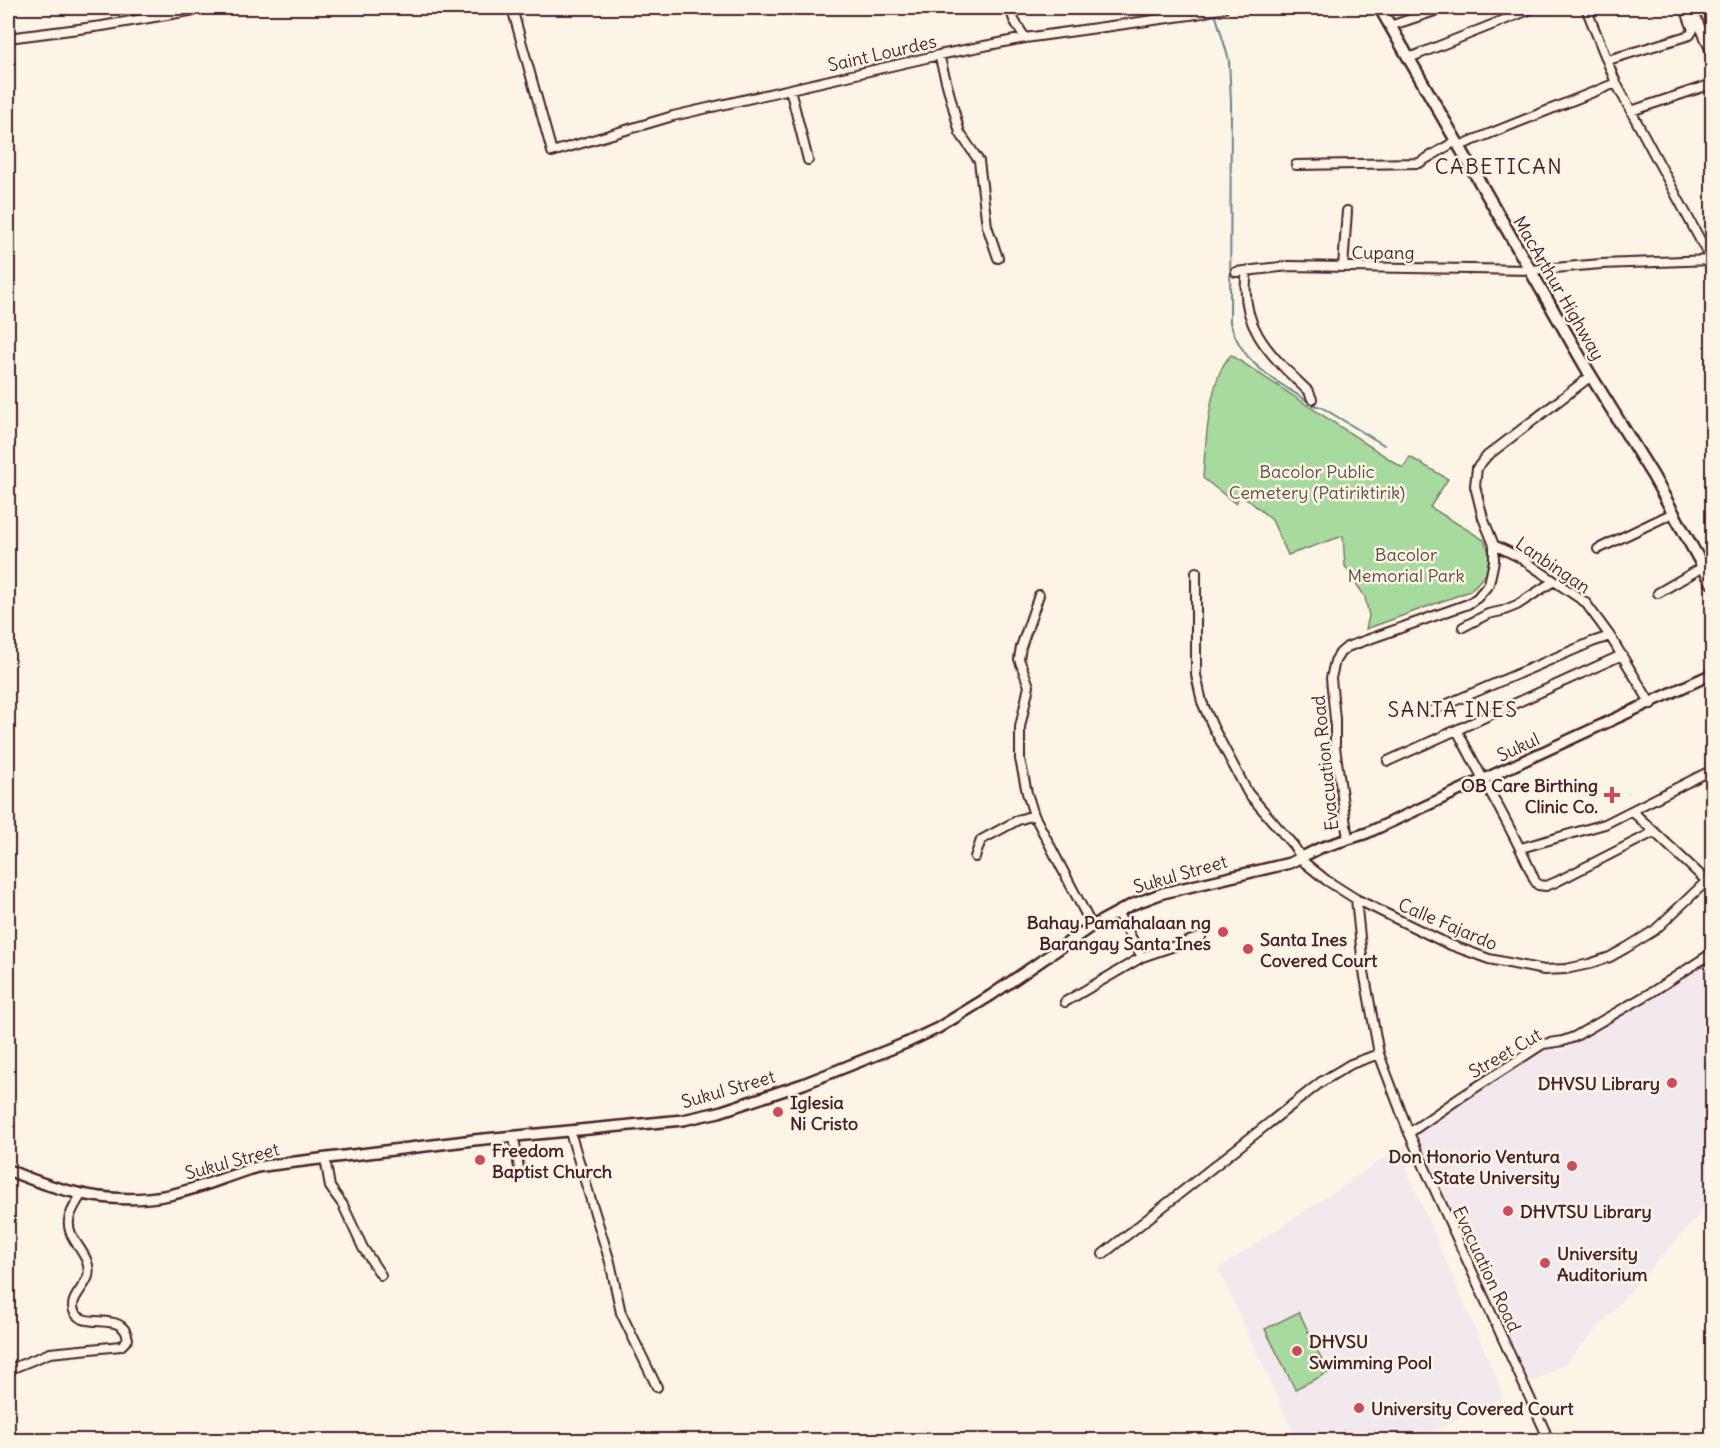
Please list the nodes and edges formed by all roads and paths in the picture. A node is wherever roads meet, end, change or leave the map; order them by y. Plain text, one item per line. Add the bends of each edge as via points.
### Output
1 (207, 8) edge
2 (512, 8) edge
3 (1010, 8) edge
4 (1380, 8) edge
5 (1444, 8) edge
6 (1534, 8) edge
7 (1586, 8) edge
8 (1685, 8) edge
9 (1692, 8) edge
10 (1218, 9) edge
11 (1390, 26) junction
12 (8, 38) edge
13 (1025, 38) junction
14 (1713, 54) edge
15 (939, 55) junction
16 (1408, 58) junction
17 (1608, 60) junction
18 (1616, 83) junction
19 (1713, 84) edge
20 (790, 89) junction
21 (1631, 111) junction
22 (1457, 144) junction
23 (808, 160) dead end
24 (1296, 165) dead end
25 (1347, 211) dead end
26 (998, 258) dead end
27 (1712, 261) edge
28 (1343, 267) junction
29 (1531, 270) junction
30 (1236, 272) dead end
31 (1247, 272) junction
32 (1591, 376) junction
33 (1312, 399) dead end
34 (1713, 429) edge
35 (1713, 435) edge
36 (1673, 513) junction
37 (1494, 544) junction
38 (1599, 549) dead end
39 (1704, 567) junction
40 (1196, 572) dead end
41 (1554, 581) junction
42 (1713, 583) edge
43 (1658, 593) dead end
44 (1038, 595) dead end
45 (1463, 627) dead end
46 (1610, 636) junction
47 (1622, 655) junction
48 (1713, 674) edge
49 (1651, 704) junction
50 (1431, 711) dead end
51 (1457, 730) junction
52 (1388, 761) dead end
53 (1713, 770) edge
54 (1482, 781) junction
55 (1632, 811) junction
56 (1034, 815) junction
57 (1654, 832) junction
58 (1348, 839) junction
59 (1521, 848) junction
60 (975, 857) dead end
61 (1302, 857) junction
62 (1711, 881) edge
63 (1356, 899) junction
64 (1117, 912) junction
65 (1092, 926) junction
66 (1201, 937) dead end
67 (1713, 953) edge
68 (1142, 957) junction
69 (1065, 1002) dead end
70 (1379, 1054) junction
71 (570, 1132) junction
72 (1409, 1133) junction
73 (514, 1138) junction
74 (325, 1158) junction
75 (519, 1168) dead end
76 (8, 1170) edge
77 (81, 1195) junction
78 (1103, 1254) dead end
79 (381, 1275) dead end
80 (8, 1370) edge
81 (657, 1387) dead end
82 (1550, 1440) edge

1 - 12 street
2 - 20 street, Saint Lourdes via 552,152 673,116
3 - 13 street
4 - 11 main road, MacArthur Highway
5 - 11 street
6 - 16 street
7 - 17 street
8 - 17 street via 1693,33
9 - 14 street
10 - 13 street, Saint Lourdes
11 - 16 main road, MacArthur Highway
13 - 15 street, Saint Lourdes
15 - 20 street, Saint Lourdes
15 - 26 street via 960,133 979,161 987,226
16 - 22 main road, MacArthur Highway
17 - 18 street
18 - 21 street
18 - 22 street
19 - 21 street
20 - 23 street
21 - 27 street
22 - 24 street via 1419,163
22 - 29 main road, MacArthur Highway
25 - 28 street
27 - 29 street, Cupang
28 - 29 street, Cupang
28 - 31 street, Cupang via 1289,266
29 - 32 main road, MacArthur Highway
30 - 31 street, Cupang
31 - 33 street via 1244,287 1252,327
32 - 36 main road, MacArthur Highway
32 - 37 street, Evacuation Road via 1487,456 1477,468 1475,486
34 - 35 street
36 - 38 street
36 - 39 main road, MacArthur Highway
37 - 41 street, Lanbingan
37 - 58 street, Evacuation Road via 1489,584 1477,598 1360,641 1340,653 1335,661 1331,678 1335,747
39 - 42 main road, MacArthur Highway
39 - 43 street
40 - 61 street, Calle Fajardo via 1196,675 1202,702 1248,793
41 - 45 street via 1517,605
41 - 46 street, Lanbingan via 1585,602
44 - 56 street via 1019,659 1029,686 1020,728 1020,759
46 - 47 street, Lanbingan
46 - 50 street
47 - 49 street, Lanbingan
47 - 51 street
48 - 49 street, Sukul
49 - 54 street, Sukul
51 - 52 street
51 - 54 street
53 - 55 street
54 - 58 street, Sukul
54 - 59 street
55 - 57 street
55 - 59 street via 1579,833
56 - 60 street via 981,840
56 - 65 street
57 - 59 street via 1546,886 1535,881
57 - 62 street
58 - 61 street, Sukul
61 - 63 street, Calle Fajardo via 1317,874
61 - 64 street, Sukul Street via 1284,865 1163,893
62 - 63 street, Calle Fajardo via 1655,930 1610,957 1544,970 1463,950
63 - 70 street, Evacuation Road
64 - 65 street, Sukul Street
64 - 68 street
65 - 71 street, Sukul Street via 959,1016 862,1062 718,1112 683,1120
66 - 68 street
67 - 72 street, Street Cut via 1574,1037 1543,1044
68 - 69 street
70 - 72 street, Evacuation Road
70 - 78 street via 1351,1064 1321,1082
71 - 73 street, Sukul Street
71 - 81 street via 610,1262 621,1313
72 - 82 street, Evacuation Road
73 - 74 street, Sukul Street
73 - 75 street
74 - 77 street, Sukul Street via 256,1167 171,1194 141,1199
74 - 79 street via 330,1187
76 - 77 street, Sukul Street
77 - 80 street via 68,1221 87,1261 88,1276 73,1310 83,1319 121,1326 128,1340 121,1346 50,1353

